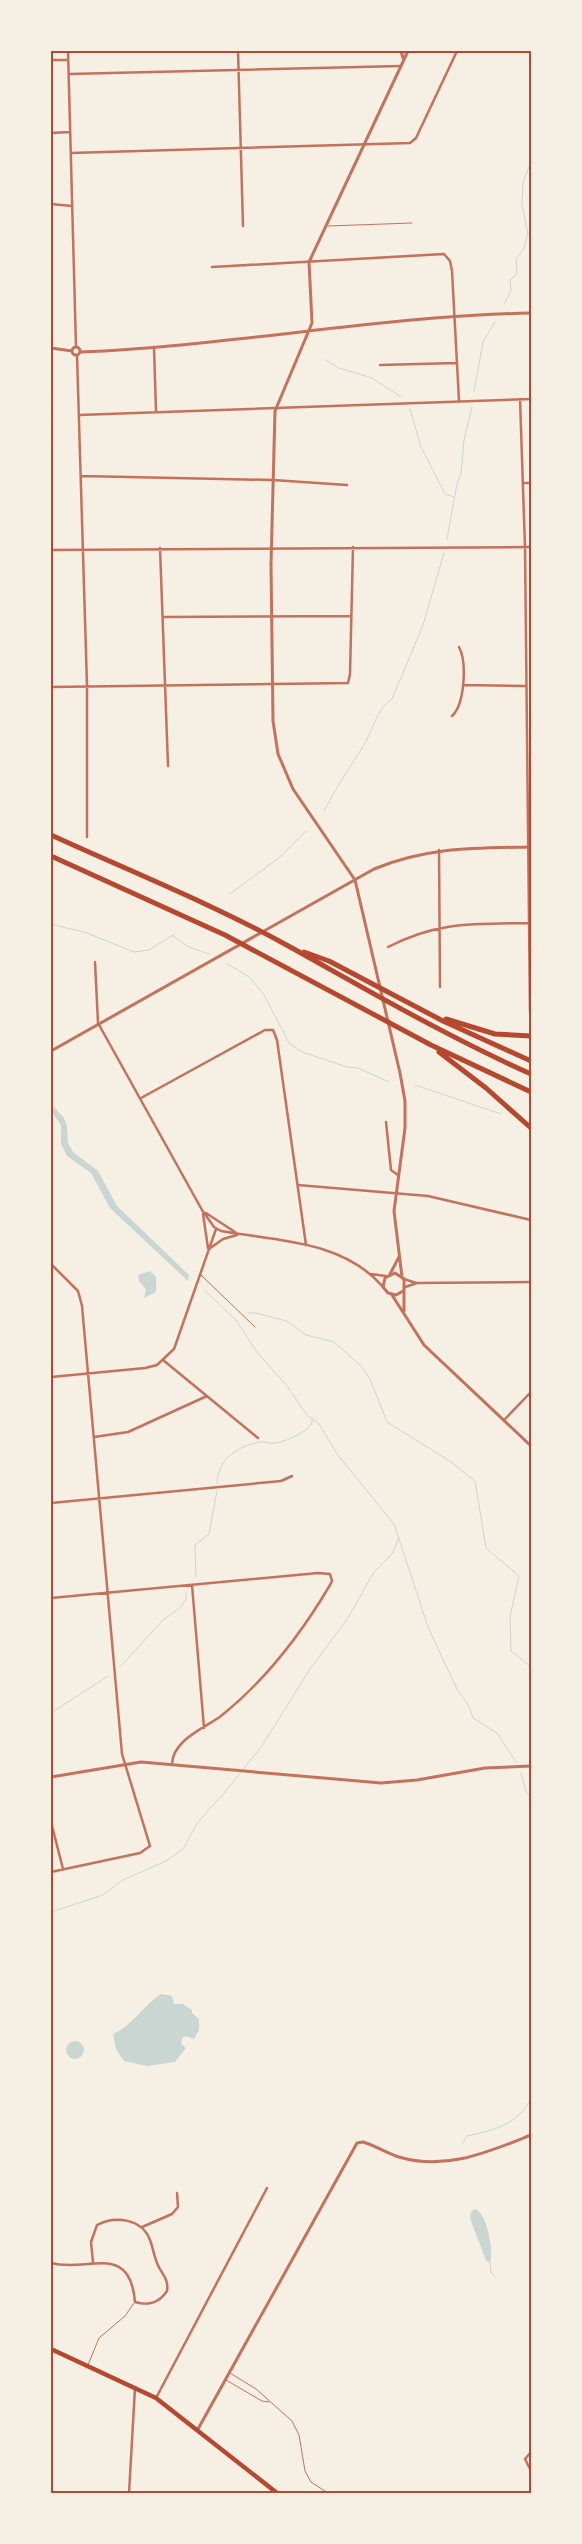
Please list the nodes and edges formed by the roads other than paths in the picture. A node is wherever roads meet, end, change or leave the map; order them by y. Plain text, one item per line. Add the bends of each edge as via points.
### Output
1 (68, 51) edge
2 (238, 51) edge
3 (401, 51) edge
4 (408, 51) edge
5 (457, 51) edge
6 (403, 59) junction
7 (51, 60) edge
8 (68, 60) junction
9 (400, 66) junction
10 (238, 69) junction
11 (69, 74) junction
12 (70, 132) junction
13 (51, 133) edge
14 (363, 145) junction
15 (241, 148) junction
16 (71, 153) junction
17 (51, 204) edge
18 (72, 206) junction
19 (412, 223) dead end
20 (243, 226) dead end
21 (325, 226) junction
22 (309, 262) junction
23 (212, 267) dead end
24 (531, 313) edge
25 (453, 316) junction
26 (310, 331) junction
27 (76, 347) junction
28 (51, 348) edge
29 (154, 348) junction
30 (72, 351) junction
31 (80, 352) junction
32 (77, 355) junction
33 (456, 363) junction
34 (380, 365) dead end
35 (520, 399) junction
36 (531, 399) edge
37 (459, 401) junction
38 (276, 407) junction
39 (156, 411) junction
40 (79, 415) junction
41 (81, 476) junction
42 (273, 480) junction
43 (523, 483) junction
44 (531, 483) edge
45 (347, 485) dead end
46 (526, 546) junction
47 (271, 547) junction
48 (353, 547) junction
49 (531, 547) edge
50 (160, 548) junction
51 (83, 549) junction
52 (51, 550) edge
53 (271, 616) junction
54 (352, 616) junction
55 (162, 617) junction
56 (459, 646) dead end
57 (464, 685) junction
58 (87, 686) junction
59 (165, 686) junction
60 (272, 686) junction
61 (526, 686) junction
62 (51, 687) edge
63 (452, 716) dead end
64 (529, 734) edge
65 (168, 766) dead end
66 (51, 835) edge
67 (87, 837) dead end
68 (529, 847) edge
69 (439, 850) junction
70 (51, 856) edge
71 (355, 880) junction
72 (529, 923) junction
73 (440, 927) junction
74 (292, 947) junction
75 (388, 947) dead end
76 (94, 962) dead end
77 (440, 987) dead end
78 (530, 996) edge
79 (524, 997) dead end
80 (530, 1012) edge
81 (438, 1016) junction
82 (98, 1023) junction
83 (531, 1036) edge
84 (431, 1045) junction
85 (51, 1051) edge
86 (531, 1061) edge
87 (531, 1074) edge
88 (531, 1092) edge
89 (141, 1099) junction
90 (386, 1122) dead end
91 (531, 1128) edge
92 (398, 1175) junction
93 (298, 1185) junction
94 (395, 1192) junction
95 (202, 1210) junction
96 (531, 1220) edge
97 (216, 1229) junction
98 (238, 1234) junction
99 (306, 1245) junction
100 (208, 1250) junction
101 (399, 1257) junction
102 (51, 1264) edge
103 (370, 1273) junction
104 (201, 1274) junction
105 (390, 1274) junction
106 (386, 1276) junction
107 (403, 1278) junction
108 (531, 1282) edge
109 (417, 1283) junction
110 (383, 1287) junction
111 (404, 1289) junction
112 (392, 1295) junction
113 (404, 1312) junction
114 (255, 1327) dead end
115 (164, 1360) junction
116 (88, 1374) junction
117 (51, 1377) edge
118 (531, 1392) edge
119 (207, 1396) junction
120 (503, 1420) junction
121 (94, 1437) junction
122 (258, 1438) dead end
123 (531, 1446) edge
124 (292, 1476) dead end
125 (99, 1498) junction
126 (51, 1503) edge
127 (192, 1585) junction
128 (108, 1593) junction
129 (51, 1598) edge
130 (204, 1728) junction
131 (124, 1763) junction
132 (172, 1764) junction
133 (531, 1766) edge
134 (51, 1777) edge
135 (51, 1822) edge
136 (63, 1870) junction
137 (51, 1872) edge
138 (531, 2135) edge
139 (267, 2188) dead end
140 (177, 2193) dead end
141 (142, 2227) junction
142 (93, 2262) junction
143 (51, 2264) edge
144 (135, 2302) junction
145 (51, 2349) edge
146 (88, 2365) junction
147 (230, 2372) junction
148 (226, 2380) junction
149 (135, 2387) junction
150 (156, 2398) junction
151 (270, 2403) junction
152 (198, 2429) junction
153 (531, 2452) edge
154 (531, 2471) edge
155 (129, 2493) edge
156 (278, 2493) edge
157 (328, 2493) edge

1 - 8 street
2 - 10 street
3 - 6 street
4 - 6 street
5 - 14 street via 416,138 410,143
6 - 9 street
7 - 8 street
8 - 11 street
9 - 10 street
9 - 14 street
10 - 11 street
10 - 15 street
11 - 12 street
12 - 13 street
12 - 16 street
14 - 15 street
14 - 21 street
15 - 16 street
15 - 20 street
16 - 18 street
17 - 18 street
18 - 27 street
19 - 21 lane
21 - 22 street
22 - 23 street
22 - 25 street via 444,254 452,271
22 - 26 street
24 - 25 street
25 - 26 street
25 - 33 street
26 - 29 street
26 - 38 street
27 - 30 street
27 - 31 street
28 - 30 street
29 - 31 street
29 - 39 street
30 - 32 street
31 - 32 street
32 - 40 street
33 - 34 street
33 - 37 street
35 - 36 street
35 - 37 street
35 - 43 street
37 - 38 street
38 - 39 street
38 - 42 street
39 - 40 street
40 - 41 street
41 - 42 street
41 - 51 street
42 - 45 street
42 - 47 street
43 - 44 street
43 - 46 street
46 - 48 street
46 - 49 street
46 - 61 street
47 - 48 street
47 - 50 street
47 - 53 street
48 - 54 street
50 - 51 street
50 - 55 street
51 - 52 street
51 - 58 street
53 - 54 street
53 - 55 street
53 - 60 street
54 - 60 street via 350,678 346,684
55 - 59 street
56 - 57 street via 463,656
57 - 61 street
57 - 63 street via 458,708
58 - 59 street
58 - 62 street
58 - 67 street
59 - 60 street
59 - 65 street
60 - 71 street via 273,730 283,770
61 - 64 street
64 - 68 street
66 - 74 highway
68 - 69 street
68 - 72 street
69 - 71 street via 397,860
69 - 73 street
70 - 84 highway via 259,952
71 - 82 street
71 - 92 street via 403,1088 404,1144
72 - 73 street
72 - 78 street
73 - 75 street via 410,935
73 - 77 street
74 - 81 highway via 329,961
74 - 87 highway via 437,1028
76 - 82 street
78 - 79 street
78 - 80 street
81 - 83 highway via 495,1034
81 - 86 highway
82 - 85 street
82 - 89 street
84 - 88 highway
84 - 91 highway
89 - 93 street via 265,1030 273,1030 278,1040
89 - 95 street
90 - 92 street via 391,1170
92 - 94 street
93 - 94 street
93 - 99 street
94 - 96 street via 455,1201
94 - 101 street
95 - 97 street
95 - 98 street
95 - 100 street
97 - 98 street
97 - 100 street
98 - 99 street
98 - 100 street via 223,1239
99 - 103 street via 338,1255
100 - 104 street
101 - 105 street
101 - 107 street
102 - 116 street via 78,1291
103 - 106 street
103 - 110 street
104 - 114 lane
104 - 115 street via 179,1340 172,1354
105 - 106 street
105 - 107 street
106 - 110 street
107 - 109 street
107 - 111 street
108 - 109 street
109 - 111 street
110 - 112 street
111 - 112 street
111 - 113 street
112 - 113 street
113 - 120 street via 424,1345
115 - 116 street via 145,1368
115 - 119 street
116 - 117 street
116 - 121 street
118 - 120 street
119 - 121 street via 128,1432
119 - 122 street
120 - 123 street
121 - 125 street
124 - 125 street via 281,1481
125 - 126 street
125 - 128 street
127 - 128 street
127 - 130 street
127 - 130 street via 318,1573 332,1577 296,1639 254,1685
128 - 129 street
128 - 131 street
130 - 132 street via 178,1746
131 - 132 street
131 - 134 street
131 - 136 street via 150,1846 140,1853
132 - 133 street via 380,1783 485,1768
135 - 136 street
136 - 137 street
138 - 147 street via 473,2157 444,2162 410,2159 361,2142 353,2148
139 - 150 street
140 - 141 street via 178,2207 172,2214
141 - 142 street via 124,2220 97,2225 90,2242
141 - 144 street via 168,2284 167,2292 156,2303 143,2305
142 - 143 street via 76,2267
142 - 144 street via 114,2264 126,2274 134,2289
144 - 146 lane via 125,2316 100,2338
145 - 146 main road
146 - 149 main road
147 - 148 street
147 - 151 lane
148 - 151 lane
148 - 152 street
149 - 150 main road
149 - 155 street
150 - 152 main road
151 - 157 lane via 292,2421 299,2435 304,2471 311,2482
152 - 156 main road
153 - 154 street via 525,2459

